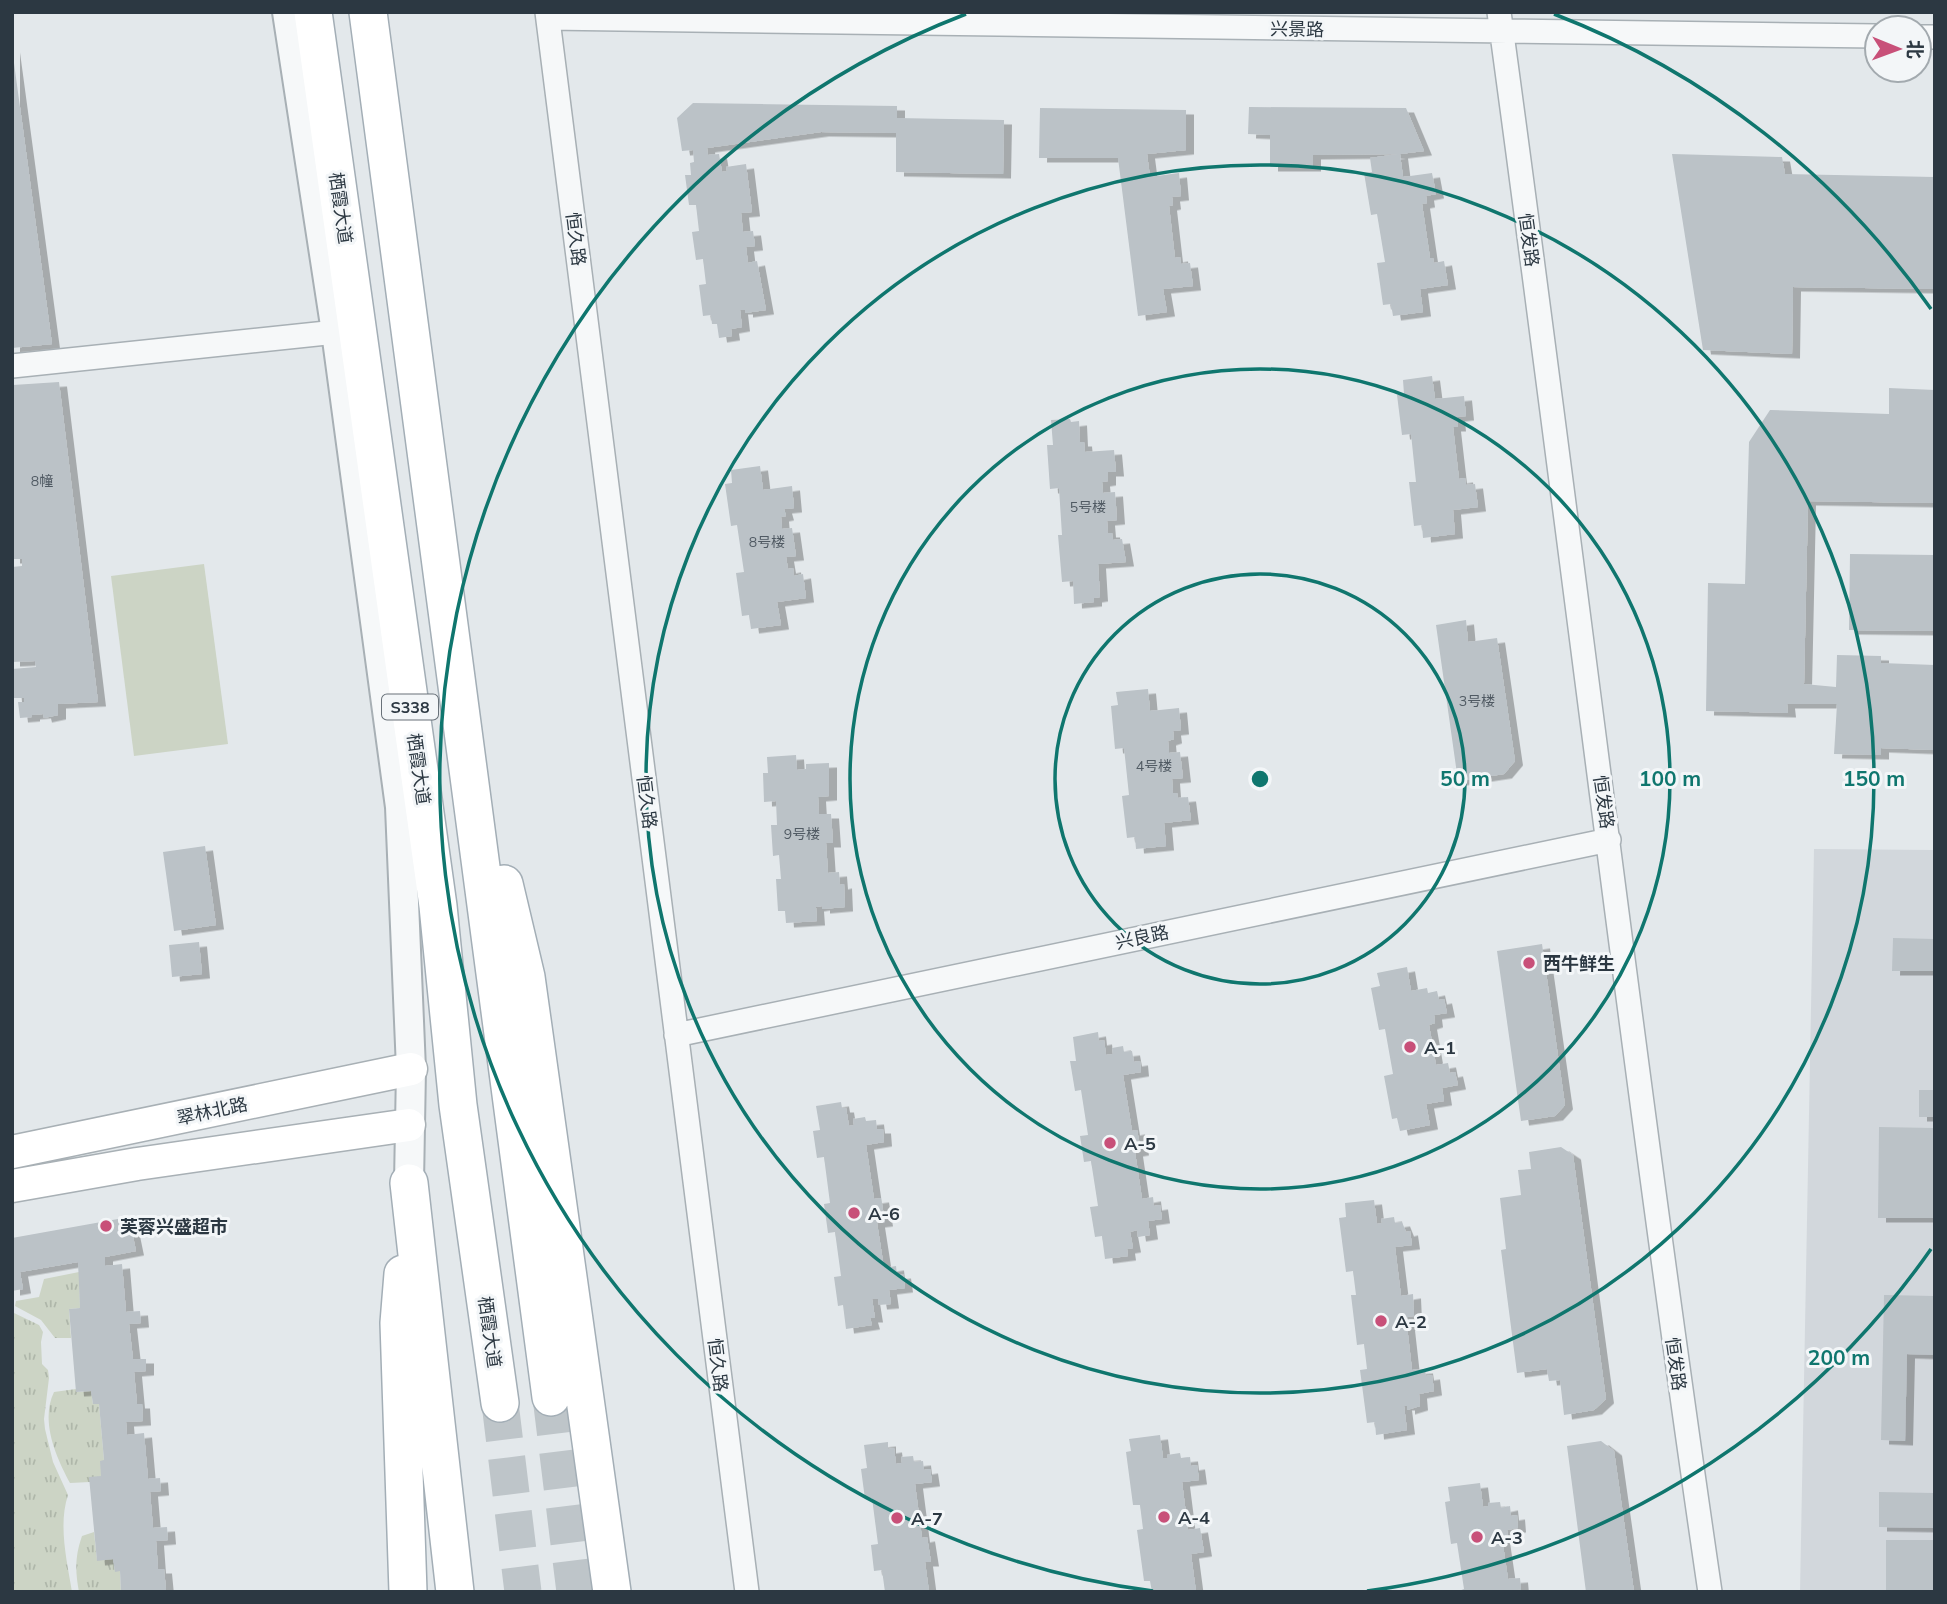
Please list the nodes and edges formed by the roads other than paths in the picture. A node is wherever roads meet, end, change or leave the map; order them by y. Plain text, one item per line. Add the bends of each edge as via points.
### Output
1 (287, 12) edge
2 (313, 12) edge
3 (368, 12) edge
4 (548, 15) edge
5 (1500, 22) edge
6 (1863, 35) edge
7 (336, 332) junction
8 (12, 366) edge
9 (457, 689) junction
10 (1609, 840) junction
11 (676, 1035) junction
12 (411, 1069) junction
13 (409, 1125) junction
14 (12, 1152) edge
15 (409, 1183) junction
16 (12, 1186) edge
17 (551, 1397) tunnel mouth
18 (500, 1403) tunnel mouth
19 (408, 1592) edge
20 (455, 1592) edge
21 (612, 1592) edge
22 (747, 1592) edge
23 (1710, 1592) edge

1 - 7 street
2 - 18 main road, 栖霞大道 / S338 via 438,906 457,1105
3 - 9 main road, S338
4 - 5 street, 兴景路
4 - 11 street, 恒久路
5 - 6 street, 兴景路
5 - 10 street, 恒发路
7 - 8 street
7 - 12 street via 400,807
9 - 17 main road, S338
9 - 21 main road via 526,977
10 - 11 street, 兴良路
10 - 23 street, 恒发路 via 1661,1263
11 - 22 street, 恒久路
12 - 13 street
12 - 14 main road, 翠林北路
13 - 15 street
13 - 16 main road
15 - 19 main road via 399,1323
15 - 20 main road

